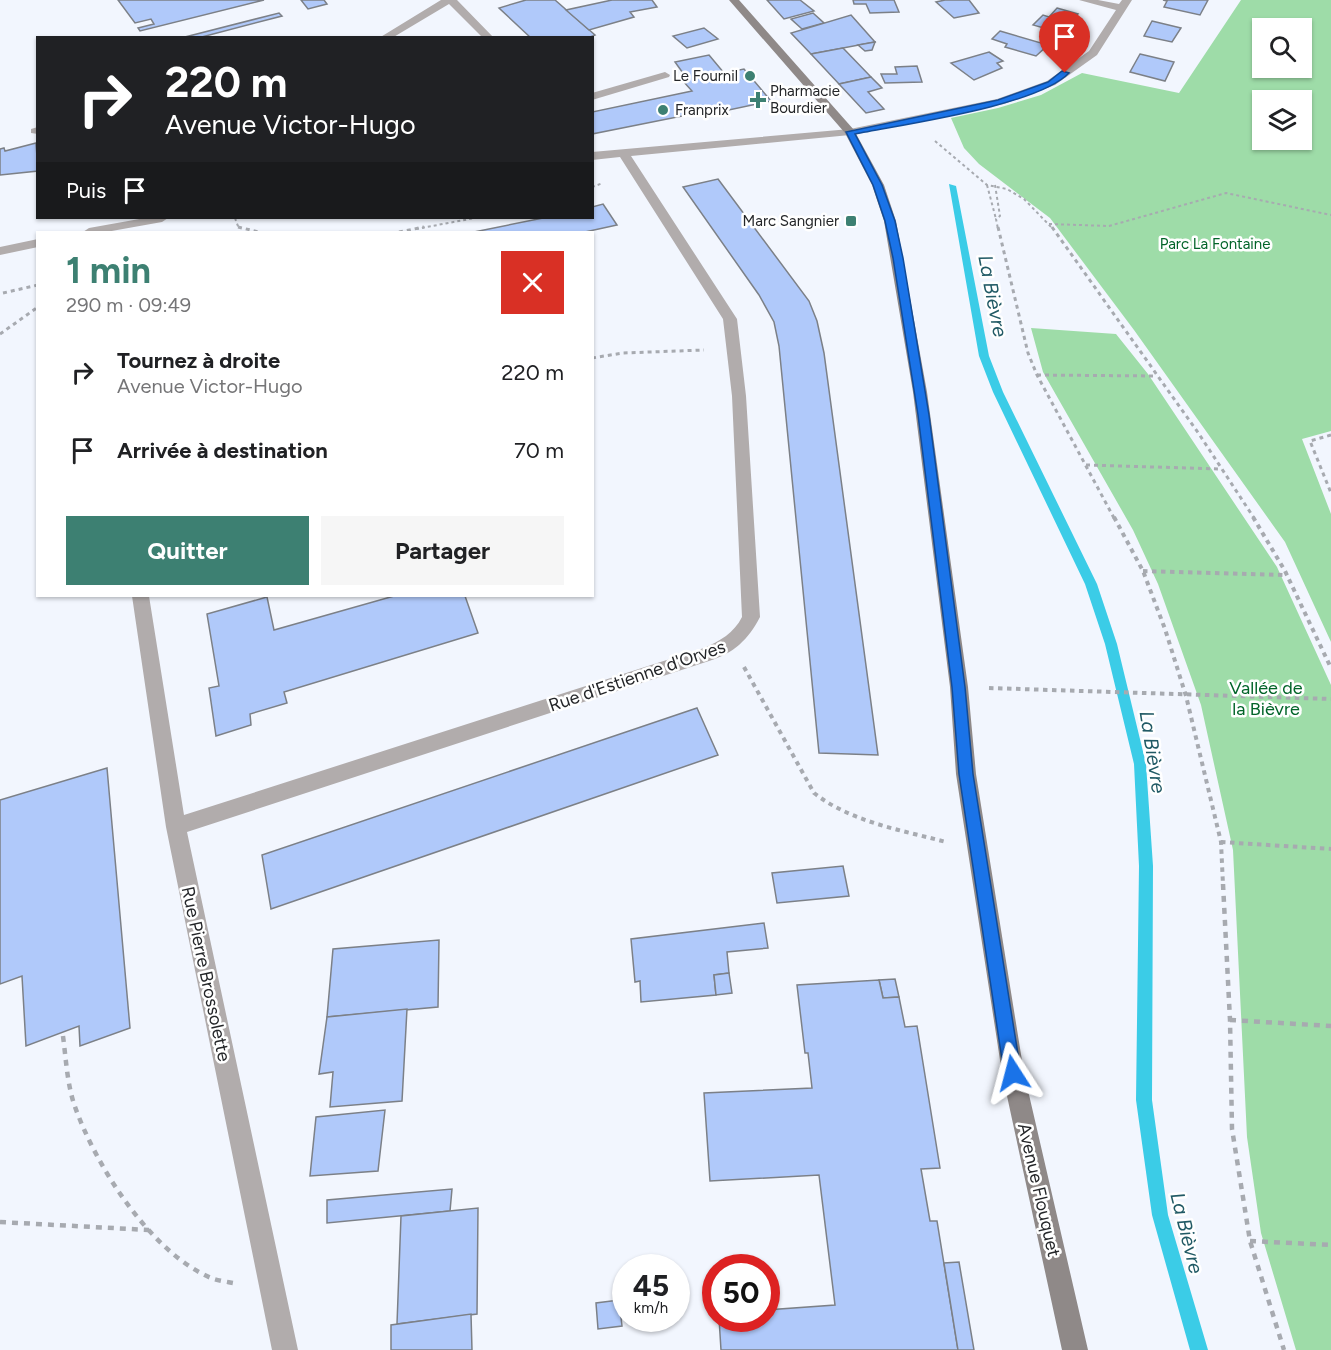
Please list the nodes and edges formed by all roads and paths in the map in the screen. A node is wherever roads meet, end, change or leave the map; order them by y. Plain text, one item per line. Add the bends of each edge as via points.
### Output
1 (450, 0) edge
2 (1084, 0) edge
3 (737, 4) edge
4 (1124, 4) edge
5 (387, 36) edge
6 (487, 36) edge
7 (665, 75) dead end
8 (594, 96) edge
9 (850, 132) junction
10 (930, 136) dead end
11 (624, 153) junction
12 (594, 156) edge
13 (987, 184) junction
14 (994, 184) junction
15 (1331, 215) edge
16 (157, 219) edge
17 (470, 219) edge
18 (996, 219) junction
19 (1048, 224) junction
20 (99, 231) edge
21 (404, 231) edge
22 (36, 243) edge
23 (0, 251) edge
24 (36, 285) edge
25 (3, 293) dead end
26 (36, 309) edge
27 (0, 334) edge
28 (735, 349) junction
29 (594, 358) edge
30 (1037, 375) junction
31 (1158, 376) junction
32 (1331, 435) edge
33 (1086, 465) junction
34 (1223, 469) junction
35 (1331, 492) edge
36 (1143, 571) junction
37 (1286, 575) junction
38 (140, 597) edge
39 (732, 644) junction
40 (1331, 668) edge
41 (958, 687) junction
42 (1186, 696) junction
43 (1331, 699) edge
44 (176, 827) junction
45 (1221, 842) junction
46 (1331, 849) edge
47 (978, 852) junction
48 (1230, 1020) junction
49 (1331, 1026) edge
50 (63, 1036) dead end
51 (0, 1222) edge
52 (149, 1230) junction
53 (1250, 1241) junction
54 (1331, 1245) edge
55 (271, 1286) junction
56 (285, 1350) edge
57 (1075, 1350) edge
58 (1284, 1350) edge

1 - 5 street
1 - 6 street
2 - 4 street
3 - 9 main road, Avenue Flouquet
4 - 9 street via 1093,53 1051,83 1000,102
7 - 8 street
9 - 11 street
9 - 41 main road, Avenue Flouquet via 878,185 898,258 920,392
10 - 13 path
11 - 12 street
11 - 28 street, Rue d'Estienne d'Orves via 730,319
13 - 14 path
13 - 18 path
14 - 18 path via 1000,216
14 - 19 path via 1025,199
15 - 19 path via 1226,193 1109,226
16 - 20 street
17 - 21 path
18 - 30 path via 1028,353
19 - 31 path
22 - 23 street
24 - 25 path
26 - 27 path
28 - 29 path
28 - 39 street, Rue d'Estienne d'Orves via 751,618 745,632
30 - 31 path
30 - 33 path
31 - 34 path
32 - 35 path via 1310,441
33 - 34 path
33 - 36 path
34 - 37 path
36 - 37 path
36 - 42 path
37 - 40 path
38 - 44 street, Rue Pierre Brossolette
39 - 44 street, Rue d'Estienne d'Orves
39 - 47 path via 821,800 868,820
41 - 42 path
41 - 47 main road, Avenue Flouquet
42 - 43 path
42 - 45 path
44 - 55 street, Rue Pierre Brossolette
45 - 46 path
45 - 48 path
47 - 57 main road, Avenue Flouquet via 1013,1073
48 - 49 path
48 - 53 path via 1232,1129
50 - 52 path via 73,1102 84,1132
51 - 52 path
52 - 55 path via 201,1273 226,1284
53 - 54 path
53 - 58 path
55 - 56 street, Rue Pierre Brossolette

